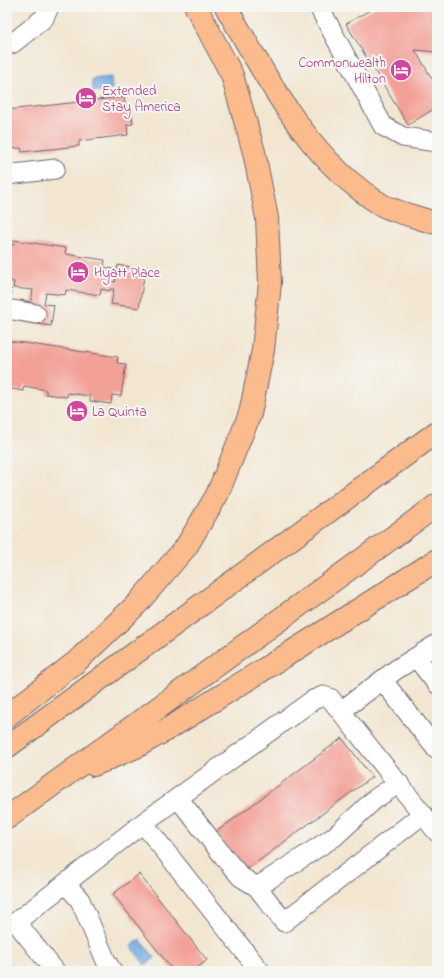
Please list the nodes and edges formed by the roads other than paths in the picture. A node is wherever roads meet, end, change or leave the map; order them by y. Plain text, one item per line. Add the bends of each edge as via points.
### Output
1 (49, 7) edge
2 (196, 7) edge
3 (226, 7) edge
4 (319, 7) edge
5 (7, 45) edge
6 (437, 142) edge
7 (55, 169) dead end
8 (7, 175) edge
9 (437, 223) edge
10 (7, 309) edge
11 (36, 314) dead end
12 (437, 432) edge
13 (437, 505) edge
14 (437, 560) edge
15 (437, 644) edge
16 (416, 657) junction
17 (383, 680) junction
18 (437, 684) edge
19 (341, 711) junction
20 (7, 716) edge
21 (7, 747) edge
22 (437, 750) edge
23 (58, 780) junction
24 (399, 783) junction
25 (178, 798) junction
26 (423, 814) junction
27 (7, 818) edge
28 (143, 823) junction
29 (437, 832) edge
30 (66, 884) junction
31 (257, 887) junction
32 (55, 971) edge
33 (112, 971) edge
34 (260, 971) edge

1 - 5 lane via 44,18
2 - 20 highway via 232,75 254,152 267,218 270,283 263,350 250,414 217,495 186,546 137,604 76,662
3 - 9 highway via 300,129 340,174 383,206
4 - 6 lane via 383,126 404,137
7 - 8 lane
10 - 11 lane
12 - 21 highway
13 - 23 highway
14 - 23 highway via 136,747
15 - 16 lane
16 - 17 lane
16 - 18 lane
17 - 19 lane
17 - 22 lane
19 - 24 lane
19 - 25 lane via 330,698 323,696 313,700
23 - 27 highway
24 - 26 lane
24 - 31 lane via 375,799 334,837
25 - 28 lane
25 - 31 lane via 241,877
26 - 29 lane
26 - 31 lane via 284,922
28 - 30 lane
28 - 34 lane
30 - 32 lane via 16,922
30 - 33 lane via 80,900

